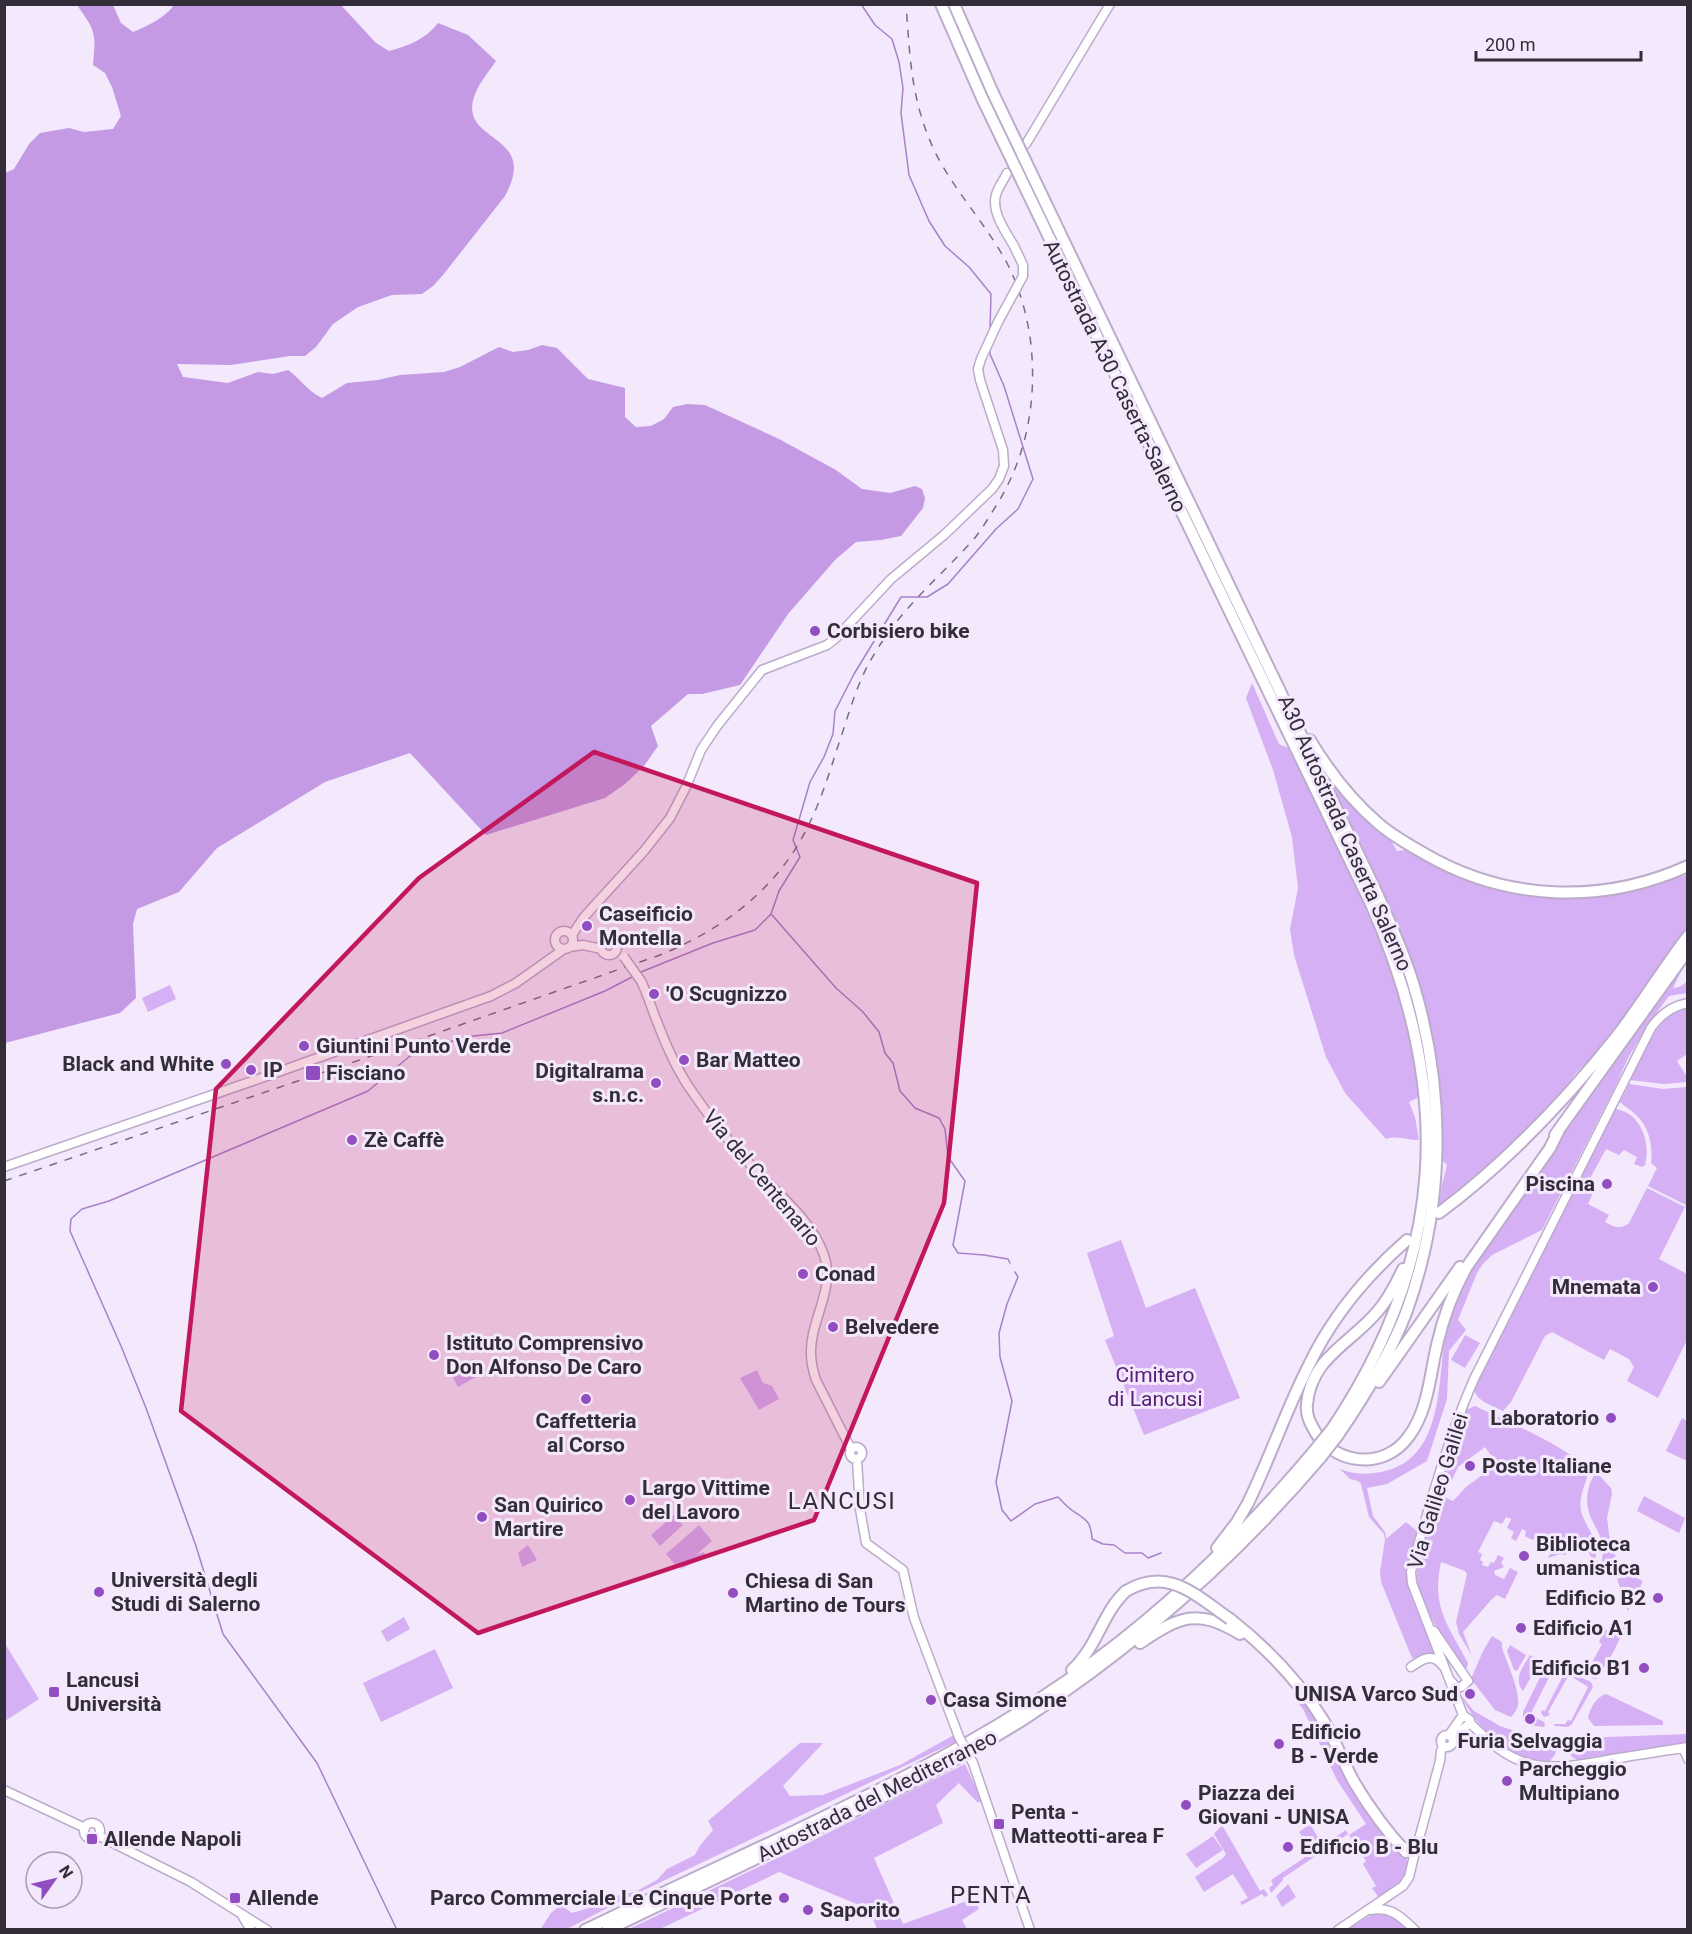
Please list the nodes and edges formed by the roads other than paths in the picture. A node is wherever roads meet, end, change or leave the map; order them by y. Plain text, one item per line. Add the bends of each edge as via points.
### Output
1 (941, 4) edge
2 (954, 4) edge
3 (1110, 4) edge
4 (988, 96) junction
5 (1026, 144) dead end
6 (1007, 173) dead end
7 (1257, 642) joint
8 (1267, 664) junction
9 (1294, 746) joint
10 (1688, 866) edge
11 (584, 917) junction
12 (557, 936) junction
13 (1688, 936) edge
14 (569, 942) junction
15 (616, 943) junction
16 (601, 946) junction
17 (1688, 950) edge
18 (614, 954) junction
19 (624, 957) junction
20 (537, 968) junction
21 (1688, 1003) edge
22 (1431, 1100) junction
23 (1432, 1127) junction
24 (1559, 1130) junction
25 (4, 1167) edge
26 (1425, 1189) junction
27 (1439, 1213) dead end
28 (1407, 1240) dead end
29 (1353, 1413) junction
30 (1335, 1432) junction
31 (1264, 1514) junction
32 (1426, 1618) junction
33 (1120, 1641) junction
34 (1455, 1662) junction
35 (1411, 1667) dead end
36 (1448, 1676) junction
37 (1295, 1681) junction
38 (1074, 1685) junction
39 (1463, 1715) junction
40 (1469, 1724) junction
41 (1449, 1742) junction
42 (1685, 1747) edge
43 (943, 1757) junction
44 (1688, 1759) edge
45 (4, 1790) edge
46 (1410, 1849) junction
47 (697, 1887) junction
48 (1399, 1889) junction
49 (237, 1910) junction
50 (1367, 1911) junction
51 (1396, 1912) junction
52 (251, 1929) edge
53 (267, 1929) edge
54 (585, 1929) edge
55 (607, 1929) edge
56 (614, 1929) edge
57 (1030, 1929) edge
58 (1338, 1929) edge
59 (1415, 1929) edge

1 - 4 highway, Autostrada A30 Caserta-Salerno
2 - 4 highway, Autostrada A30 Caserta-Salerno
3 - 5 street
4 - 7 highway, Autostrada A30 Caserta-Salerno, bridge via 1059,231
4 - 9 highway, Autostrada A30 Caserta-Salerno, bridge via 1047,233
6 - 11 street, bridge via 995,203 1023,265 1023,276 978,369 1003,450 1004,466 999,479 944,535 891,579 836,638 762,670 701,750 670,818
7 - 8 highway, A30 Autostrada Caserta Salerno
8 - 10 highway via 1311,742 1354,799 1403,842 1447,867 1493,884 1567,893 1637,885
8 - 22 highway, A30 Autostrada Caserta Salerno via 1395,935 1422,1015 1432,1062
9 - 22 highway, A30 Autostrada Caserta Salerno via 1389,944
11 - 12 street
11 - 14 street
12 - 14 street via 567,932
12 - 14 street via 559,947
12 - 20 street
13 - 27 highway via 1618,1035 1555,1108 1498,1165
14 - 16 street
14 - 20 street
15 - 16 street via 606,939
15 - 18 street
15 - 19 street, Via del Centenario
16 - 18 street via 606,956
17 - 24 highway
18 - 19 street
19 - 57 street, Via del Centenario, bridge via 641,981 680,1073 693,1094 742,1156 794,1209 822,1249 828,1281 812,1340 812,1370 851,1449 861,1450 857,1459 866,1544 903,1570 914,1618 972,1763
20 - 25 street via 516,983 462,1008
21 - 32 street, Via Galileo Galilei via 1664,1014 1651,1028 1466,1398 1411,1572
22 - 23 highway, A30 Autostrada Caserta Salerno
23 - 26 highway, A30 Autostrada Caserta Salerno
23 - 29 highway, A30 Autostrada Caserta Salerno via 1436,1175 1423,1256 1406,1313
24 - 26 highway via 1456,1287 1444,1316 1421,1415 1409,1436 1395,1451 1377,1459 1342,1456 1323,1443 1308,1419 1306,1407 1312,1382 1327,1358 1376,1313 1397,1281 1407,1263
24 - 29 highway
26 - 30 highway, A30 Autostrada Caserta Salerno via 1418,1236 1398,1303
28 - 33 highway via 1369,1277 1326,1334 1237,1522 1209,1557
29 - 30 highway, A30 Autostrada Caserta Salerno
30 - 31 highway, A30 Autostrada Caserta Salerno, bridge
31 - 33 highway, A30 Autostrada Caserta Salerno
31 - 38 highway, Autostrada del Mediterraneo via 1201,1582 1158,1621
32 - 34 street, Via Galileo Galilei
32 - 36 street, Via Galileo Galilei
33 - 43 highway, Autostrada del Mediterraneo via 1043,1697
34 - 36 street via 1449,1665
34 - 36 street, Via Galileo Galilei via 1468,1681 1456,1688
35 - 36 street via 1429,1657 1437,1660
36 - 39 street, Via Galileo Galilei
37 - 38 highway via 1241,1634 1222,1623 1196,1617 1150,1636
37 - 43 highway, bridge via 1274,1656 1230,1618 1185,1588 1152,1581 1139,1584 1113,1605 1089,1650 1072,1670
37 - 46 highway via 1324,1722 1354,1782 1382,1825
38 - 47 highway, Autostrada del Mediterraneo via 946,1766
39 - 40 street, Via Galileo Galilei via 1470,1720
39 - 41 street
40 - 41 street
40 - 42 street, Via Galileo Galilei via 1506,1754 1544,1766 1583,1764
41 - 46 street via 1421,1830
42 - 44 street
43 - 54 highway, Autostrada del Mediterraneo via 867,1797
45 - 49 street via 85,1828 88,1838 99,1836
46 - 48 street via 1411,1870
47 - 55 highway, Autostrada del Mediterraneo
47 - 56 highway
48 - 50 street
48 - 51 street via 1393,1901
49 - 52 street
49 - 53 street
50 - 51 street
50 - 58 street
51 - 59 street

